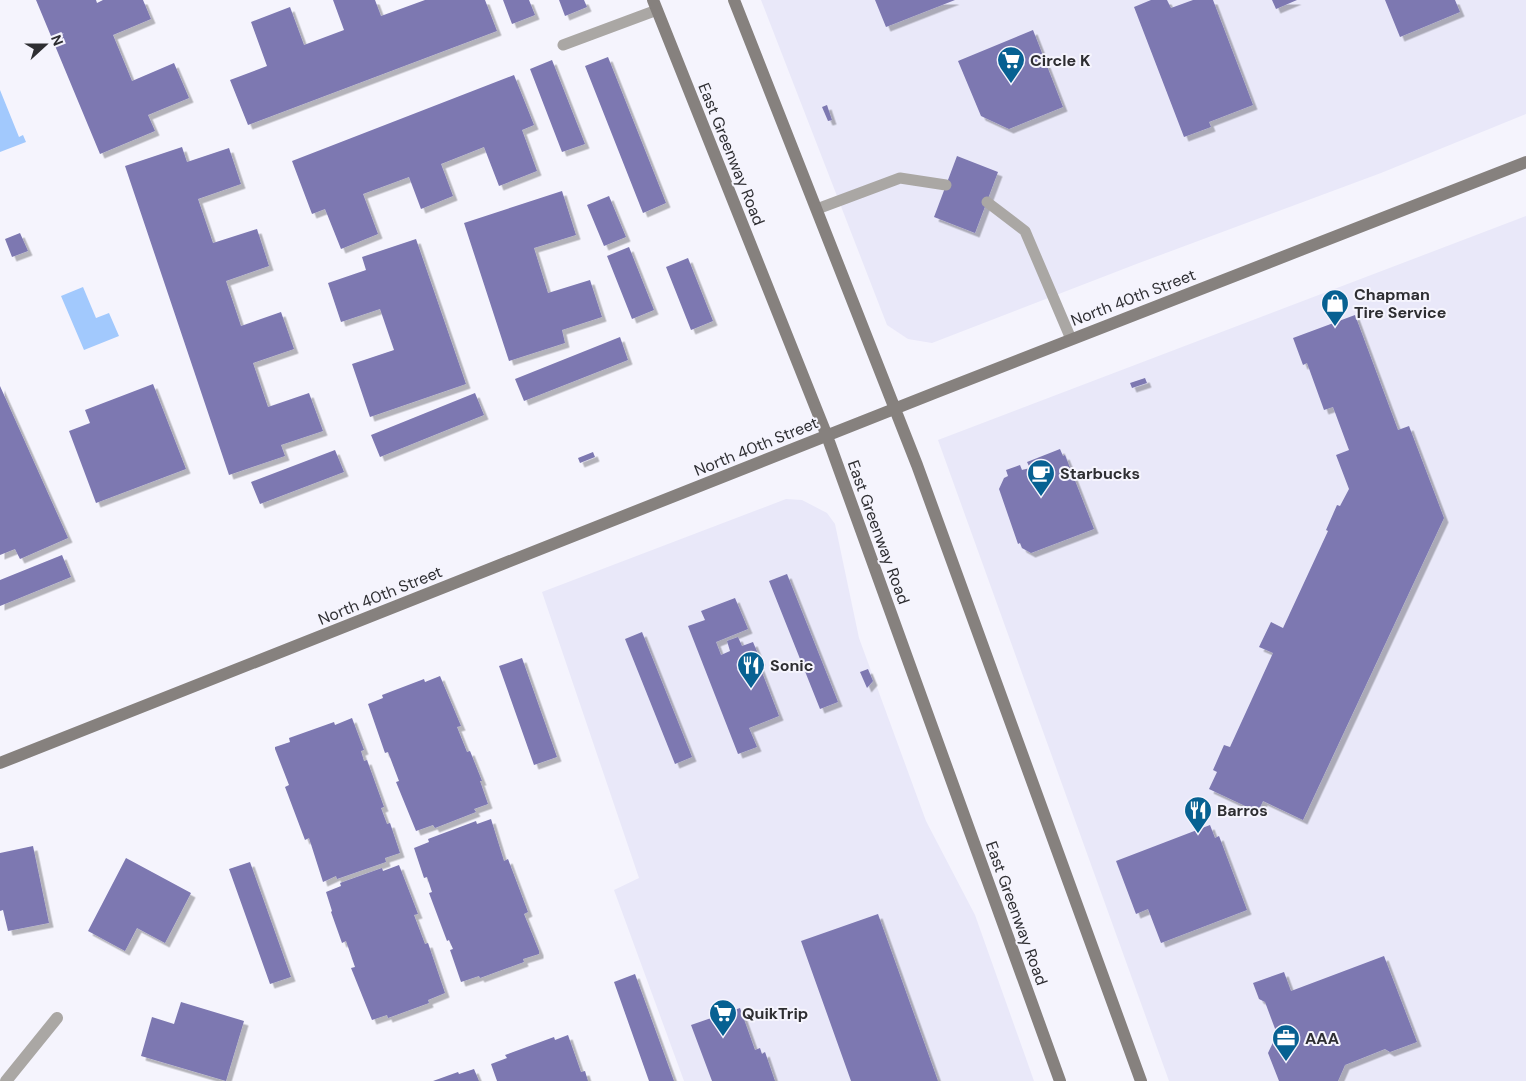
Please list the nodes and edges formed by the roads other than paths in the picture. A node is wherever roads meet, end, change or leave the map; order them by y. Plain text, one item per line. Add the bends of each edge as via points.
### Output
1 (734, 0) edge
2 (655, 5) edge
3 (563, 45) dead end
4 (1526, 162) edge
5 (946, 185) dead end
6 (987, 202) dead end
7 (817, 209) junction
8 (1071, 339) junction
9 (895, 409) junction
10 (827, 436) junction
11 (0, 763) edge
12 (58, 1018) dead end
13 (6, 1081) edge
14 (1060, 1081) edge
15 (1141, 1081) edge

1 - 7 main road
2 - 3 lane
2 - 10 main road, East Greenway Road
4 - 8 main road, North 40th Street
5 - 7 lane via 900,178
6 - 8 lane via 1025,231
7 - 9 main road
8 - 9 main road, North 40th Street
9 - 10 main road, North 40th Street
9 - 15 main road
10 - 11 main road, North 40th Street
10 - 14 main road, East Greenway Road
12 - 13 street

